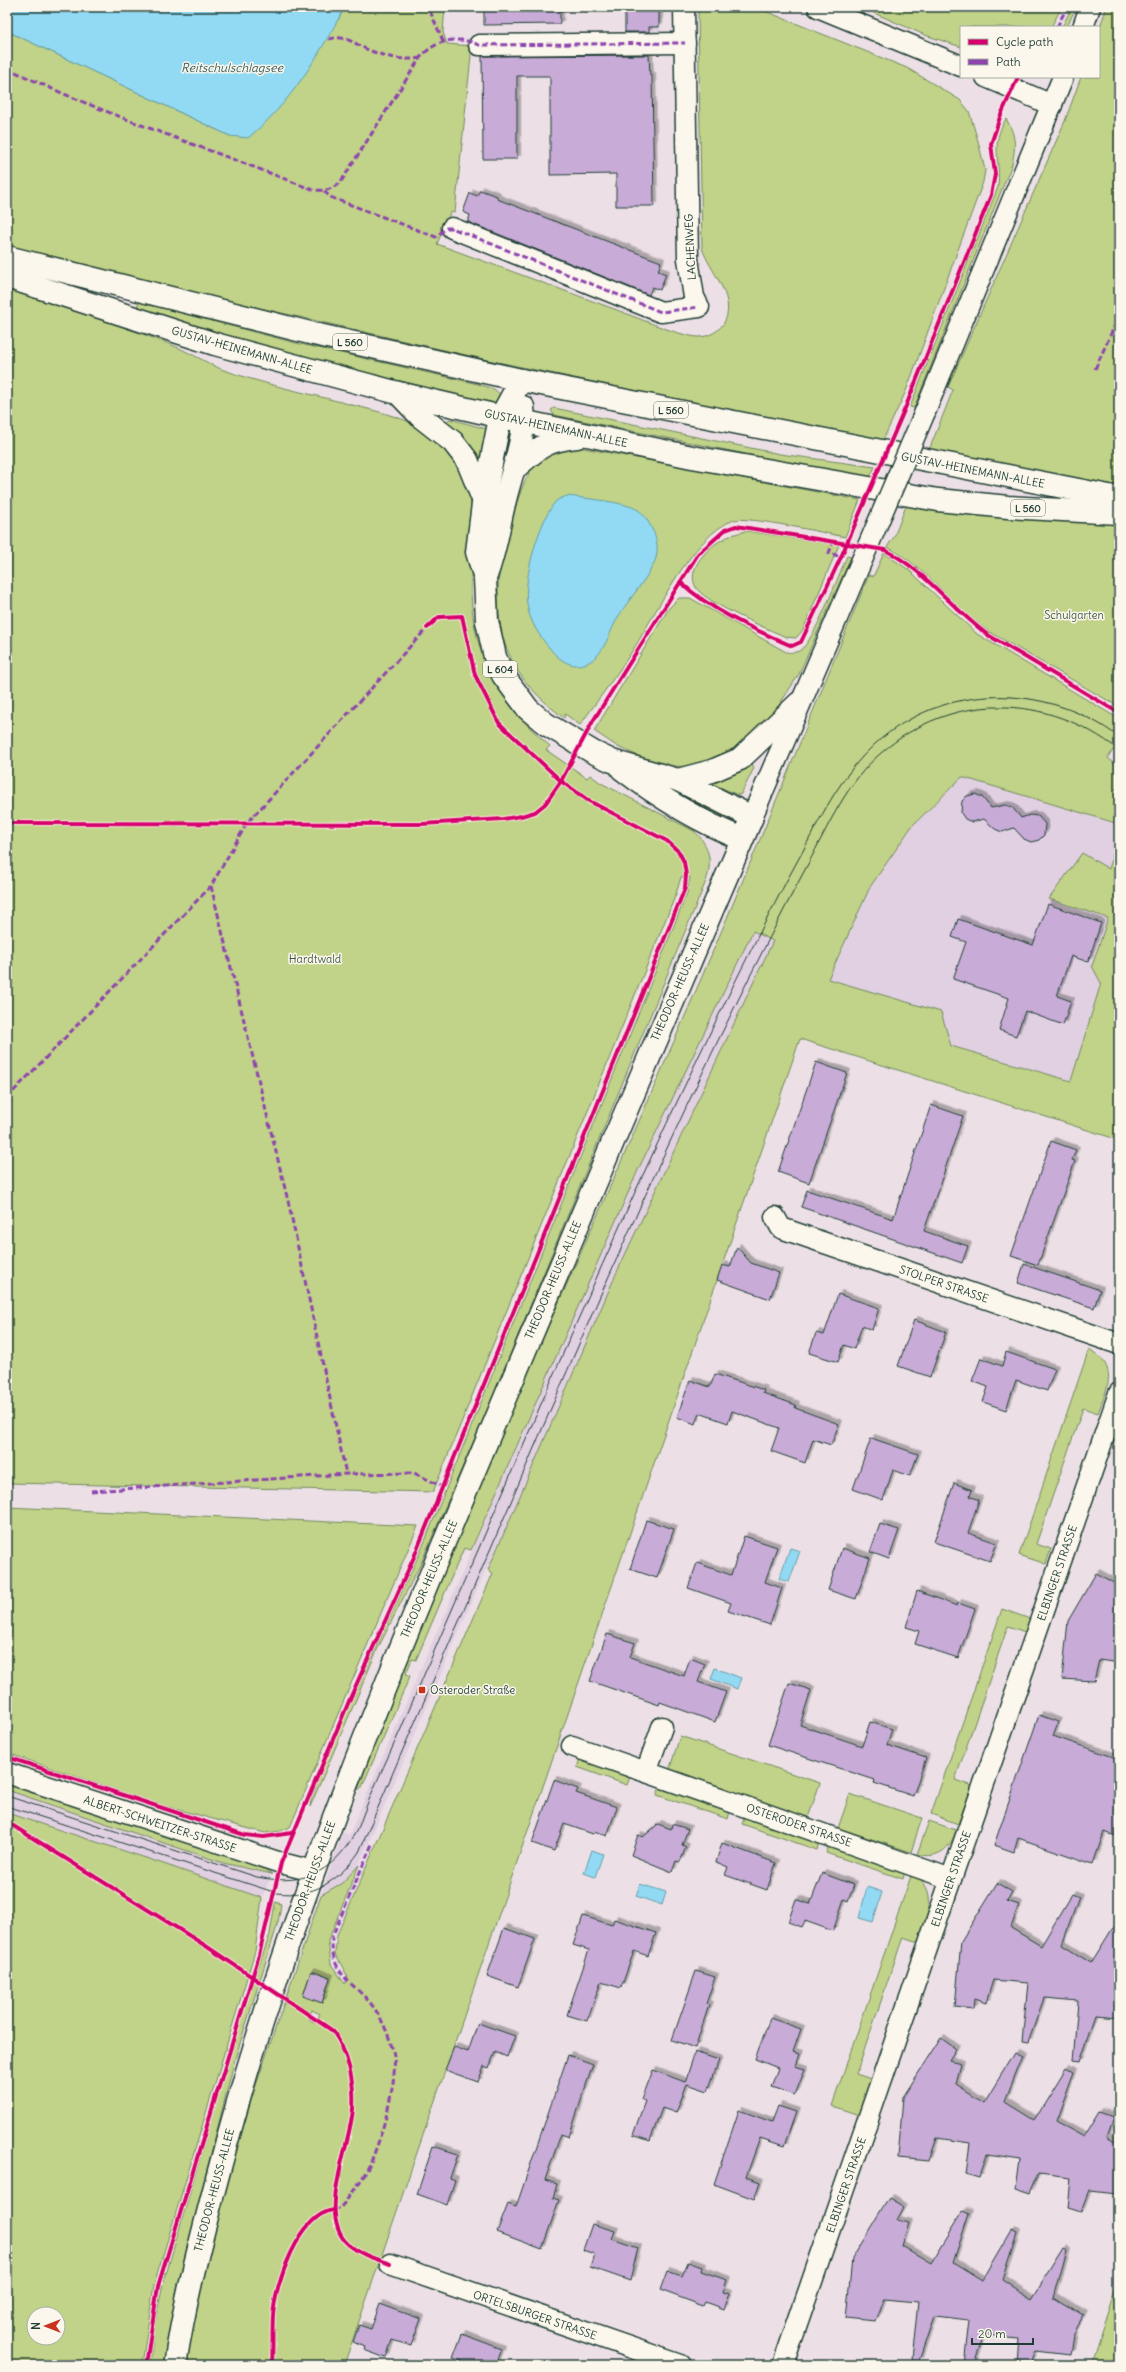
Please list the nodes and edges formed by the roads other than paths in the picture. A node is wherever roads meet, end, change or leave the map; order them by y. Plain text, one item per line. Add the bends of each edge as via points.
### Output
1 (684, 7) edge
2 (818, 7) edge
3 (1090, 7) edge
4 (1083, 26) edge
5 (685, 42) junction
6 (479, 45) dead end
7 (960, 66) edge
8 (988, 78) edge
9 (1063, 78) edge
10 (1052, 105) junction
11 (452, 228) dead end
12 (7, 257) edge
13 (7, 276) edge
14 (521, 380) junction
15 (398, 393) junction
16 (502, 417) junction
17 (523, 421) junction
18 (589, 435) junction
19 (514, 469) junction
20 (1119, 498) edge
21 (483, 500) junction
22 (1119, 513) edge
23 (485, 578) junction
24 (800, 703) junction
25 (602, 756) junction
26 (678, 780) junction
27 (752, 817) junction
28 (742, 839) junction
29 (775, 1217) dead end
30 (1119, 1344) edge
31 (1119, 1393) edge
32 (662, 1727) dead end
33 (572, 1746) dead end
34 (646, 1772) junction
35 (7, 1773) edge
36 (313, 1872) junction
37 (952, 1879) junction
38 (390, 2264) dead end
39 (175, 2365) edge
40 (681, 2365) edge
41 (783, 2365) edge

1 - 5 street, LACHENWEG
2 - 7 street
3 - 4 street
5 - 6 street
5 - 11 street, LACHENWEG via 689,266 694,297 699,307 661,312
8 - 10 street
9 - 10 street
10 - 24 street, bridge via 925,412
12 - 14 main road, GUSTAV-HEINEMANN-ALLEE / L 560 via 314,334
13 - 15 main road, GUSTAV-HEINEMANN-ALLEE / L 560 via 215,344
14 - 16 main road
14 - 17 main road
14 - 20 main road, GUSTAV-HEINEMANN-ALLEE / L 560
15 - 16 main road, GUSTAV-HEINEMANN-ALLEE / L 560
15 - 21 main road, L 604 via 421,417 453,442 467,460
16 - 17 main road, GUSTAV-HEINEMANN-ALLEE / L 560
16 - 21 main road, L 604
17 - 18 main road, GUSTAV-HEINEMANN-ALLEE / L 560
17 - 19 main road, L 604
18 - 19 main road via 551,441 533,452
18 - 22 main road, GUSTAV-HEINEMANN-ALLEE / L 560 via 766,472 938,500
19 - 23 main road, L 604 via 494,555
21 - 23 main road, L 604 via 477,552
23 - 25 main road, L 604 via 487,622 503,675 528,709
24 - 26 main road, L 604 via 740,759 712,772
24 - 27 street
25 - 26 main road, L 604
25 - 28 main road, L 604 via 658,796 694,817
26 - 27 main road, L 604
27 - 28 main road, THEODOR-HEUSS-ALLEE
28 - 36 main road, THEODOR-HEUSS-ALLEE via 475,1466 401,1645
29 - 30 street, STOLPER STRASSE via 782,1228
31 - 37 street, ELBINGER STRASSE
32 - 34 street
33 - 34 street, OSTERODER STRASSE
34 - 37 street, OSTERODER STRASSE
35 - 36 street, ALBERT-SCHWEITZER-STRASSE
36 - 39 main road, THEODOR-HEUSS-ALLEE via 240,2088 196,2259
37 - 41 street, ELBINGER STRASSE
38 - 40 street, ORTELSBURGER STRASSE

